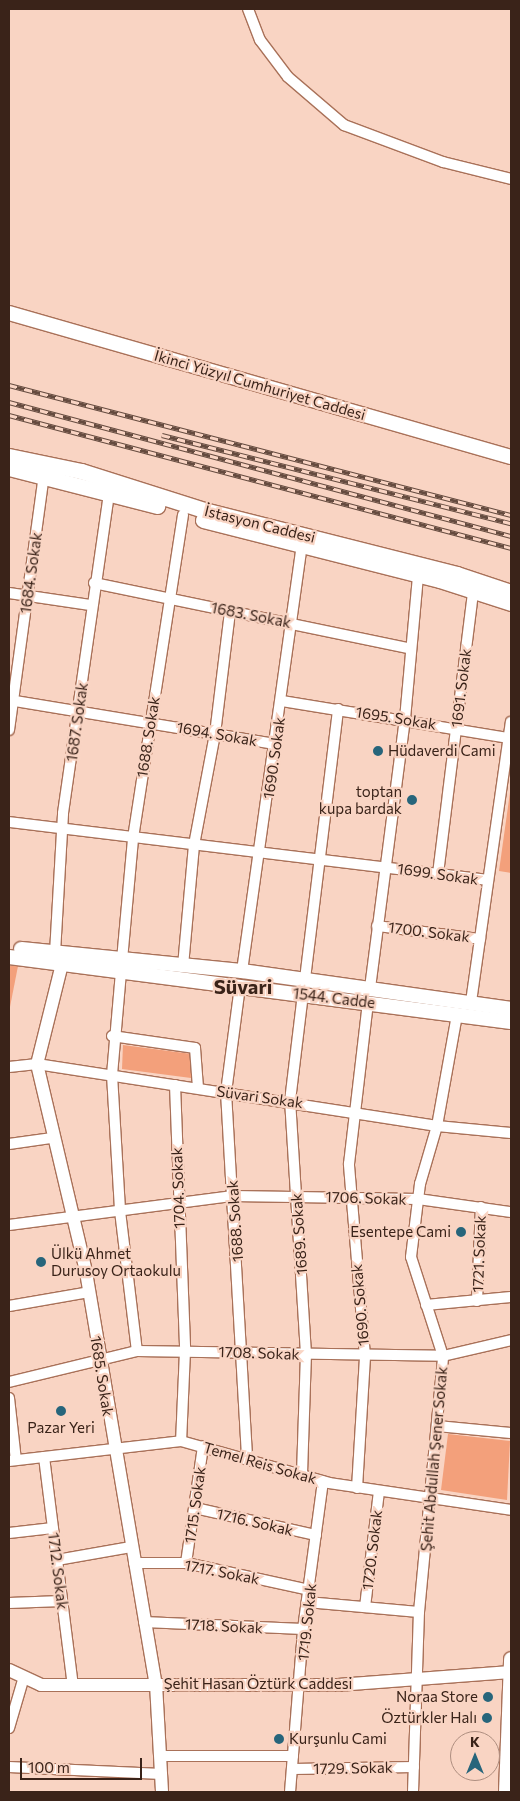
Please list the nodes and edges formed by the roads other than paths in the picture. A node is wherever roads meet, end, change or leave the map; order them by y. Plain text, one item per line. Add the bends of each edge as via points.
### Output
1 (248, 9) edge
2 (511, 178) edge
3 (9, 313) edge
4 (9, 456) edge
5 (511, 457) edge
6 (9, 468) edge
7 (44, 476) junction
8 (109, 492) junction
9 (183, 515) junction
10 (302, 544) junction
11 (418, 575) junction
12 (94, 583) junction
13 (473, 591) junction
14 (511, 592) edge
15 (9, 593) edge
16 (28, 595) junction
17 (170, 598) junction
18 (511, 603) edge
19 (90, 605) junction
20 (230, 610) junction
21 (293, 623) junction
22 (409, 648) junction
23 (10, 700) edge
24 (282, 701) junction
25 (338, 709) junction
26 (79, 711) junction
27 (405, 719) junction
28 (511, 722) edge
29 (150, 723) junction
30 (456, 728) junction
31 (9, 730) edge
32 (215, 734) junction
33 (276, 744) junction
34 (509, 744) edge
35 (9, 822) edge
36 (62, 828) junction
37 (133, 838) junction
38 (194, 845) junction
39 (261, 852) junction
40 (320, 859) junction
41 (388, 867) junction
42 (438, 874) junction
43 (488, 880) junction
44 (377, 926) junction
45 (480, 939) junction
46 (9, 948) edge
47 (9, 957) edge
48 (58, 958) junction
49 (121, 966) junction
50 (183, 966) junction
51 (242, 971) junction
52 (305, 979) junction
53 (240, 986) junction
54 (370, 988) junction
55 (303, 994) junction
56 (368, 1002) junction
57 (471, 1002) junction
58 (511, 1009) edge
59 (457, 1015) junction
60 (511, 1022) edge
61 (112, 1036) junction
62 (36, 1064) junction
63 (9, 1067) edge
64 (112, 1075) junction
65 (175, 1085) junction
66 (198, 1088) junction
67 (226, 1092) junction
68 (290, 1101) junction
69 (354, 1110) junction
70 (438, 1126) junction
71 (511, 1133) edge
72 (51, 1138) junction
73 (9, 1144) edge
74 (296, 1195) junction
75 (233, 1196) junction
76 (352, 1199) junction
77 (418, 1200) junction
78 (178, 1203) junction
79 (481, 1207) junction
80 (120, 1210) junction
81 (511, 1212) edge
82 (71, 1217) junction
83 (9, 1225) edge
84 (89, 1292) junction
85 (511, 1296) edge
86 (477, 1301) junction
87 (426, 1305) junction
88 (9, 1306) edge
89 (511, 1340) edge
90 (137, 1351) junction
91 (185, 1351) junction
92 (243, 1351) junction
93 (306, 1354) junction
94 (365, 1356) junction
95 (443, 1356) junction
96 (98, 1357) junction
97 (9, 1382) edge
98 (9, 1398) edge
99 (437, 1426) junction
100 (511, 1433) edge
101 (181, 1441) junction
102 (203, 1446) junction
103 (114, 1448) junction
104 (44, 1457) junction
105 (247, 1457) junction
106 (12, 1460) edge
107 (302, 1474) junction
108 (323, 1481) junction
109 (357, 1488) junction
110 (379, 1492) junction
111 (430, 1501) junction
112 (195, 1508) junction
113 (511, 1510) edge
114 (53, 1528) junction
115 (9, 1533) edge
116 (316, 1535) junction
117 (131, 1546) junction
118 (57, 1560) junction
119 (134, 1563) junction
120 (186, 1563) junction
121 (310, 1590) junction
122 (62, 1601) junction
123 (307, 1602) junction
124 (9, 1603) edge
125 (365, 1607) junction
126 (419, 1612) junction
127 (144, 1622) junction
128 (303, 1629) junction
129 (511, 1659) edge
130 (9, 1670) edge
131 (511, 1672) edge
132 (417, 1679) junction
133 (23, 1680) junction
134 (156, 1684) junction
135 (301, 1684) junction
136 (73, 1685) junction
137 (9, 1728) edge
138 (162, 1756) junction
139 (293, 1756) junction
140 (9, 1767) edge
141 (414, 1767) junction
142 (292, 1770) junction
143 (162, 1774) junction
144 (162, 1792) edge
145 (290, 1792) edge
146 (413, 1792) edge
147 (506, 1792) edge

1 - 2 street via 260,40 288,77 344,125 434,159
3 - 5 main road, İkinci Yüzyıl Cumhuriyet Caddesi
4 - 14 main road, İstasyon Caddesi via 81,471 204,510
6 - 7 main road, İstasyon Caddesi
7 - 8 main road, İstasyon Caddesi
7 - 16 street, 1684. Sokak
8 - 9 main road, İstasyon Caddesi
8 - 12 street, 1687. Sokak
9 - 10 main road, İstasyon Caddesi
9 - 17 street, 1688. Sokak
10 - 11 main road, İstasyon Caddesi
10 - 21 street, 1690. Sokak
11 - 13 main road, İstasyon Caddesi
11 - 22 street
12 - 17 street, 1683. Sokak
12 - 19 street, 1687. Sokak
13 - 18 main road, İstasyon Caddesi
13 - 30 street, 1691. Sokak
15 - 16 street
16 - 19 street
16 - 23 street, 1684. Sokak
17 - 20 street, 1683. Sokak
17 - 29 street, 1688. Sokak
19 - 26 street, 1687. Sokak
20 - 21 street, 1683. Sokak
20 - 32 street
21 - 22 street, 1683. Sokak
21 - 24 street, 1690. Sokak
22 - 27 street
23 - 26 street, 1694. Sokak
23 - 31 street, 1684. Sokak
24 - 25 street, 1695. Sokak
24 - 33 street, 1690. Sokak
25 - 27 street, 1695. Sokak
25 - 40 street
26 - 29 street, 1694. Sokak
26 - 36 street, 1687. Sokak
27 - 30 street, 1695. Sokak
27 - 41 street
28 - 34 street
29 - 32 street, 1694. Sokak
29 - 37 street, 1688. Sokak
30 - 34 street, 1695. Sokak
30 - 42 street, 1691. Sokak
32 - 33 street, 1694. Sokak
32 - 38 street
33 - 39 street, 1690. Sokak
34 - 43 street
35 - 36 street, 1699. Sokak
36 - 37 street, 1699. Sokak
36 - 48 street, 1687. Sokak
37 - 38 street, 1699. Sokak
37 - 49 street, 1688. Sokak
38 - 39 street, 1699. Sokak
38 - 50 street
39 - 40 street, 1699. Sokak
39 - 51 street, 1690. Sokak
40 - 41 street, 1699. Sokak
40 - 52 street
41 - 42 street, 1699. Sokak
41 - 44 street
42 - 43 street, 1699. Sokak
43 - 45 street
44 - 45 street, 1700. Sokak
44 - 54 street
45 - 57 street
46 - 48 main road, 1544. Cadde
47 - 48 main road, 1544. Cadde
48 - 49 main road, 1544. Cadde
48 - 62 street, 1685. Sokak
49 - 50 main road, 1544. Cadde
49 - 53 main road, 1544. Cadde
49 - 61 street, 1688. Sokak
50 - 51 main road, 1544. Cadde
51 - 52 main road, 1544. Cadde
52 - 54 main road, 1544. Cadde
53 - 55 main road, 1544. Cadde
53 - 67 street, 1688. Sokak
54 - 57 main road, 1544. Cadde
55 - 56 main road, 1544. Cadde
55 - 68 street, 1689. Sokak
56 - 59 main road, 1544. Cadde
56 - 69 street, 1690. Sokak
57 - 58 main road, 1544. Cadde
59 - 60 main road, 1544. Cadde
59 - 70 street, Şehit Abdullah Şener Sokak
61 - 64 street, 1688. Sokak
61 - 66 street via 195,1048
62 - 63 street, Süvari Sokak
62 - 64 street, Süvari Sokak
62 - 72 street, 1685. Sokak
64 - 65 street, Süvari Sokak
64 - 80 street, 1688. Sokak
65 - 66 street, Süvari Sokak
65 - 78 street, 1704. Sokak
66 - 67 street, Süvari Sokak
67 - 68 street, Süvari Sokak
67 - 75 street, 1688. Sokak
68 - 69 street, Süvari Sokak
68 - 74 street, 1689. Sokak
69 - 70 street, Süvari Sokak
69 - 76 street, 1690. Sokak
70 - 71 street, Süvari Sokak
70 - 77 street, Şehit Abdullah Şener Sokak
72 - 73 street
72 - 82 street, 1685. Sokak
74 - 75 street, 1706. Sokak
74 - 76 street, 1706. Sokak
74 - 93 street, 1689. Sokak
75 - 78 street, 1706. Sokak
75 - 92 street, 1688. Sokak
76 - 77 street, 1706. Sokak
76 - 94 street, 1690. Sokak
77 - 79 street, 1706. Sokak
77 - 87 street, Şehit Abdullah Şener Sokak via 411,1257
78 - 80 street, 1706. Sokak
78 - 91 street, 1704. Sokak
79 - 81 street, 1706. Sokak
79 - 86 street, 1721. Sokak
80 - 82 street, 1706. Sokak
80 - 90 street, 1688. Sokak
82 - 83 street, 1706. Sokak
82 - 84 street, 1685. Sokak
84 - 88 street
84 - 96 street, 1685. Sokak
85 - 86 street
86 - 87 street
87 - 95 street, Şehit Abdullah Şener Sokak
89 - 95 street, 1708. Sokak
90 - 91 street, 1708. Sokak
90 - 96 street, 1708. Sokak
91 - 92 street, 1708. Sokak
91 - 101 street, 1704. Sokak
92 - 93 street, 1708. Sokak
92 - 105 street, 1688. Sokak
93 - 94 street, 1708. Sokak
93 - 107 street, 1689. Sokak
94 - 95 street, 1708. Sokak
94 - 109 street, 1690. Sokak
95 - 99 street, Şehit Abdullah Şener Sokak
96 - 97 street, 1708. Sokak
96 - 103 street, 1685. Sokak
98 - 106 street
99 - 100 street
99 - 111 street, Şehit Abdullah Şener Sokak
101 - 102 street, Temel Reis Sokak
101 - 103 street, Temel Reis Sokak
102 - 105 street, Temel Reis Sokak
102 - 112 street, 1715. Sokak
103 - 104 street, Temel Reis Sokak
103 - 117 street, 1685. Sokak
104 - 106 street, Temel Reis Sokak
104 - 114 street, 1712. Sokak
105 - 107 street, Temel Reis Sokak
107 - 108 street, Temel Reis Sokak
108 - 109 street, Temel Reis Sokak
108 - 116 street, 1719. Sokak
109 - 110 street, Temel Reis Sokak
110 - 111 street, Temel Reis Sokak
110 - 125 street, 1720. Sokak
111 - 113 street, Temel Reis Sokak
111 - 126 street, Şehit Abdullah Şener Sokak
112 - 116 street, 1716. Sokak
112 - 120 street, 1715. Sokak
114 - 115 street
114 - 118 street, 1712. Sokak
116 - 121 street, 1719. Sokak
117 - 118 street
117 - 119 street, 1685. Sokak
118 - 122 street, 1712. Sokak
119 - 120 street, 1717. Sokak
119 - 127 street, 1685. Sokak
120 - 121 street, 1717. Sokak
121 - 123 street, 1719. Sokak
122 - 124 street
122 - 136 street, 1712. Sokak
123 - 125 street
123 - 128 street, 1719. Sokak
125 - 126 street
126 - 132 street, Şehit Abdullah Şener Sokak
127 - 128 street, 1718. Sokak
127 - 134 street, 1685. Sokak
128 - 135 street, 1719. Sokak
129 - 131 main road
130 - 133 street, Şehit Hasan Öztürk Caddesi
131 - 132 street, Şehit Hasan Öztürk Caddesi
131 - 147 main road
132 - 135 street, Şehit Hasan Öztürk Caddesi
132 - 141 street, Şehit Abdullah Şener Sokak
133 - 136 street, Şehit Hasan Öztürk Caddesi via 41,1685
133 - 137 street
134 - 135 street, Şehit Hasan Öztürk Caddesi
134 - 136 street, Şehit Hasan Öztürk Caddesi
134 - 138 street, 1685. Sokak
135 - 139 street, 1719. Sokak
138 - 139 street, 1729. Sokak
138 - 143 street, 1685. Sokak
139 - 142 street, 1719. Sokak
140 - 143 street
141 - 142 street, 1729. Sokak
141 - 146 street, Şehit Abdullah Şener Sokak
142 - 145 street, 1719. Sokak
143 - 144 street, 1685. Sokak

